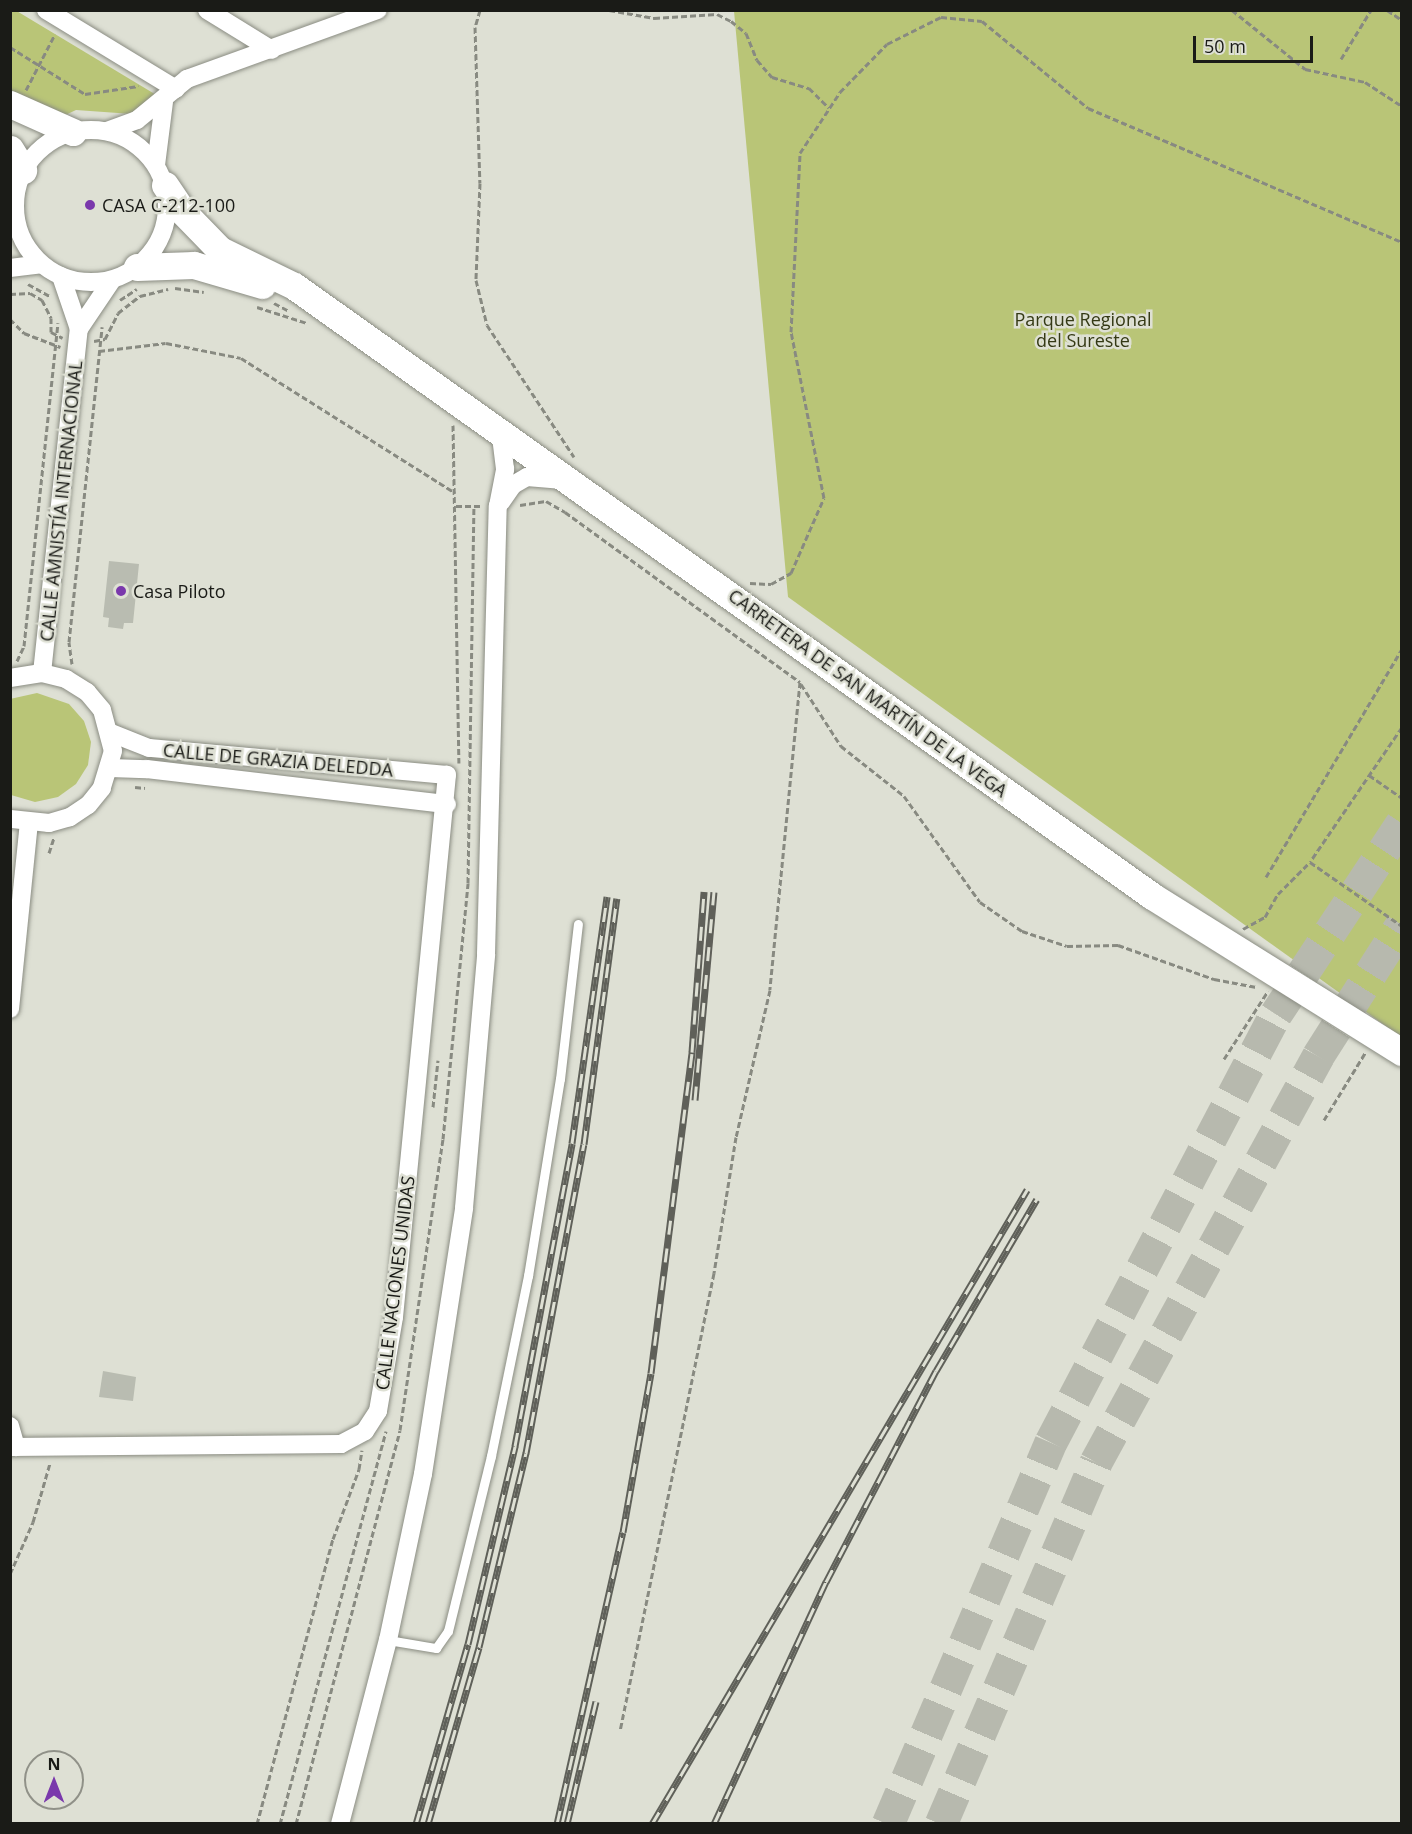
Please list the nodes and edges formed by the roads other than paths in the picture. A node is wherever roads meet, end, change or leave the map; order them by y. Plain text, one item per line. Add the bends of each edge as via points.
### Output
1 (46, 10) edge
2 (207, 10) edge
3 (373, 11) edge
4 (272, 50) junction
5 (170, 96) junction
6 (17, 99) edge
7 (107, 131) junction
8 (73, 132) junction
9 (17, 160) edge
10 (161, 175) junction
11 (13, 211) edge
12 (41, 264) junction
13 (15, 275) edge
14 (61, 276) junction
15 (139, 277) junction
16 (112, 280) junction
17 (343, 321) junction
18 (78, 339) junction
19 (500, 431) junction
20 (578, 474) junction
21 (505, 506) junction
22 (11, 673) edge
23 (42, 673) junction
24 (111, 733) junction
25 (110, 768) junction
26 (447, 775) joint
27 (447, 804) junction
28 (10, 819) edge
29 (29, 823) junction
30 (578, 924) dead end
31 (10, 1009) edge
32 (1401, 1052) edge
33 (10, 1426) edge
34 (13, 1447) edge
35 (388, 1640) junction
36 (340, 1824) edge

1 - 5 street via 154,75
2 - 4 street
3 - 4 street
4 - 5 street via 188,79
5 - 7 street via 137,120
5 - 10 street
6 - 8 street
7 - 8 street
7 - 10 street via 127,138
8 - 9 street
9 - 11 street
10 - 15 street via 168,208 164,231
10 - 17 street, CARRETERA DE SAN MARTÍN DE LA VEGA via 183,212 219,250 294,286
11 - 12 street via 23,238
12 - 13 street
12 - 14 street
14 - 16 street via 84,282
14 - 18 street, CALLE AMNISTÍA INTERNACIONAL
15 - 16 street
15 - 17 street, CARRETERA DE SAN MARTÍN DE LA VEGA via 194,265 264,286
16 - 18 street, CALLE AMNISTÍA INTERNACIONAL
17 - 19 street, CARRETERA DE SAN MARTÍN DE LA VEGA
18 - 23 street, CALLE AMNISTÍA INTERNACIONAL
19 - 20 street, CARRETERA DE SAN MARTÍN DE LA VEGA
19 - 21 street via 506,469
20 - 21 street via 527,477 513,485
20 - 32 street, CARRETERA DE SAN MARTÍN DE LA VEGA via 1142,889 1217,937 1273,982 1307,994
21 - 35 street via 486,954 473,1117 440,1382
22 - 23 street
23 - 24 street via 66,679 87,692 102,710
24 - 25 street
24 - 26 street, CALLE DE GRAZIA DELEDDA via 149,748
25 - 27 street, CALLE DE GRAZIA DELEDDA
25 - 29 street via 102,788 88,805 49,824
26 - 27 street, CALLE NACIONES UNIDAS
27 - 34 street, CALLE NACIONES UNIDAS via 394,1317 378,1411 365,1431 330,1447
28 - 29 street
29 - 31 street
30 - 35 lane via 560,1079 528,1276 491,1456 448,1631 436,1648
33 - 34 street
35 - 36 street

